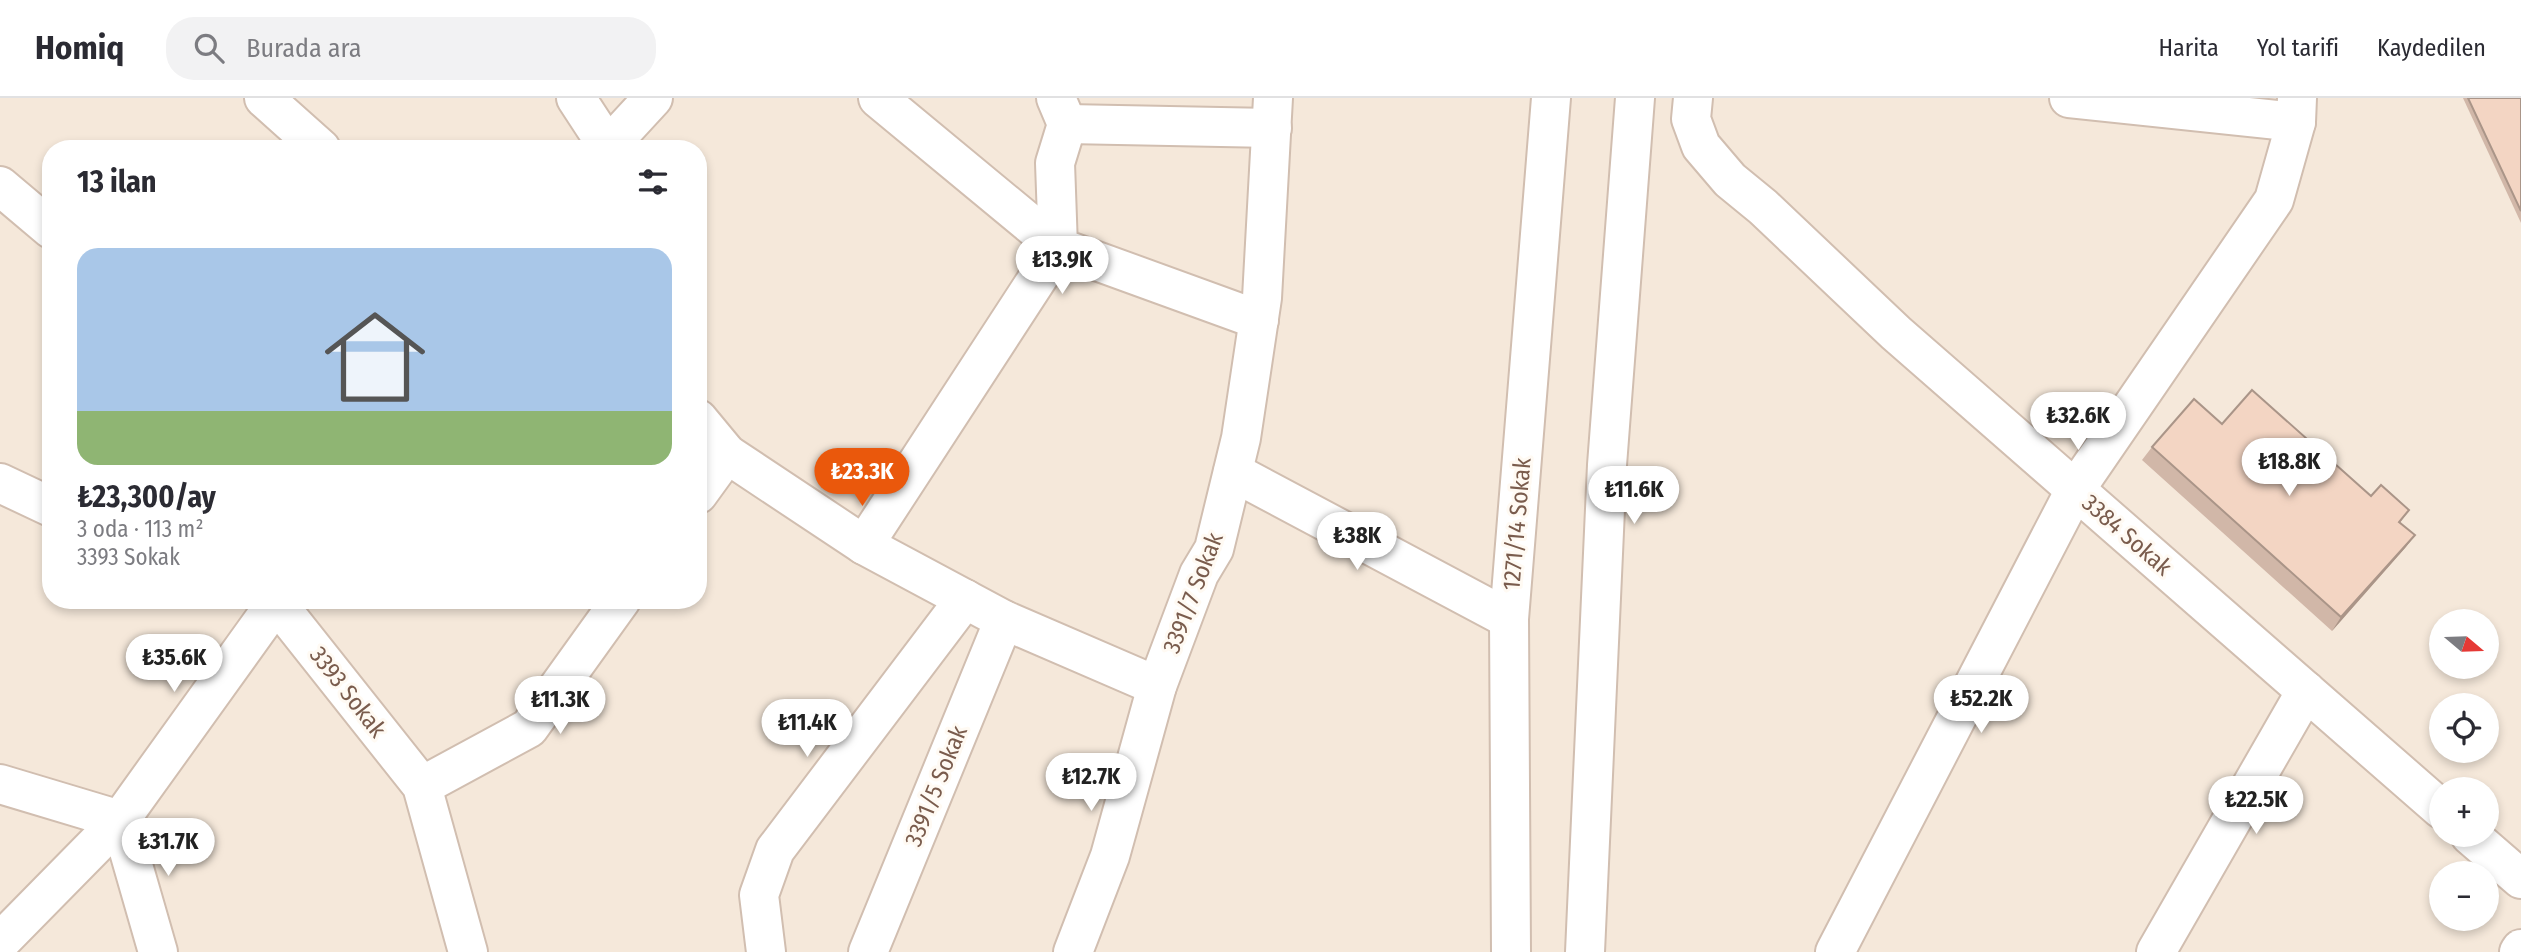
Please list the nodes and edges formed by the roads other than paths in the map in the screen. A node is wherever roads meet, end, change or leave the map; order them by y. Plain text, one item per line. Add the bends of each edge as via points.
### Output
1 (264, 98) edge
2 (576, 98) edge
3 (653, 98) edge
4 (878, 98) edge
5 (1551, 98) edge
6 (1635, 98) edge
7 (1693, 98) edge
8 (2069, 98) edge
9 (2296, 110) edge
10 (1062, 111) edge
11 (1273, 113) edge
12 (311, 140) edge
13 (602, 140) edge
14 (614, 140) edge
15 (0, 186) edge
16 (42, 221) edge
17 (1058, 247) junction
18 (1259, 320) junction
19 (707, 430) edge
20 (727, 454) junction
21 (1233, 472) junction
22 (707, 482) edge
23 (0, 483) edge
24 (2076, 490) junction
25 (42, 503) edge
26 (864, 545) junction
27 (965, 599) junction
28 (269, 609) edge
29 (281, 609) edge
30 (615, 609) edge
31 (1509, 619) junction
32 (1004, 620) junction
33 (1157, 686) junction
34 (2306, 691) junction
35 (0, 784) edge
36 (422, 786) junction
37 (2429, 799) edge
38 (120, 820) junction
39 (2484, 847) edge
40 (2521, 879) edge
41 (0, 942) edge
42 (158, 952) edge
43 (468, 952) edge
44 (766, 952) edge
45 (867, 952) edge
46 (1073, 952) edge
47 (1511, 952) edge
48 (1586, 952) edge
49 (1835, 952) edge
50 (2156, 952) edge

1 - 12 street
2 - 13 street
3 - 14 street
4 - 17 street
5 - 31 street, 1271/14 Sokak
6 - 48 street via 1607,465
7 - 24 street, 3384 Sokak via 1691,119 1702,146 1730,180
8 - 9 street
9 - 24 street via 2274,200
10 - 11 street
10 - 17 street via 1055,163
11 - 18 street, 3391/7 Sokak
15 - 16 street
17 - 18 street
17 - 26 street
18 - 21 street, 3391/7 Sokak
19 - 20 street
20 - 22 street
20 - 26 street
21 - 31 street
21 - 33 street, 3391/7 Sokak via 1214,549 1199,574
23 - 25 street
24 - 34 street, 3384 Sokak
24 - 49 street
26 - 27 street
27 - 32 street
27 - 44 street via 775,850 759,895
28 - 38 street
29 - 36 street, 3393 Sokak
30 - 36 street via 529,728
31 - 47 street, 1271/14 Sokak
32 - 33 street
32 - 45 street, 3391/5 Sokak
33 - 46 street, 3391/7 Sokak via 1110,856
34 - 37 street, 3384 Sokak
34 - 50 street
35 - 38 street
36 - 43 street, 3393 Sokak
38 - 41 street
38 - 42 street
39 - 40 street

